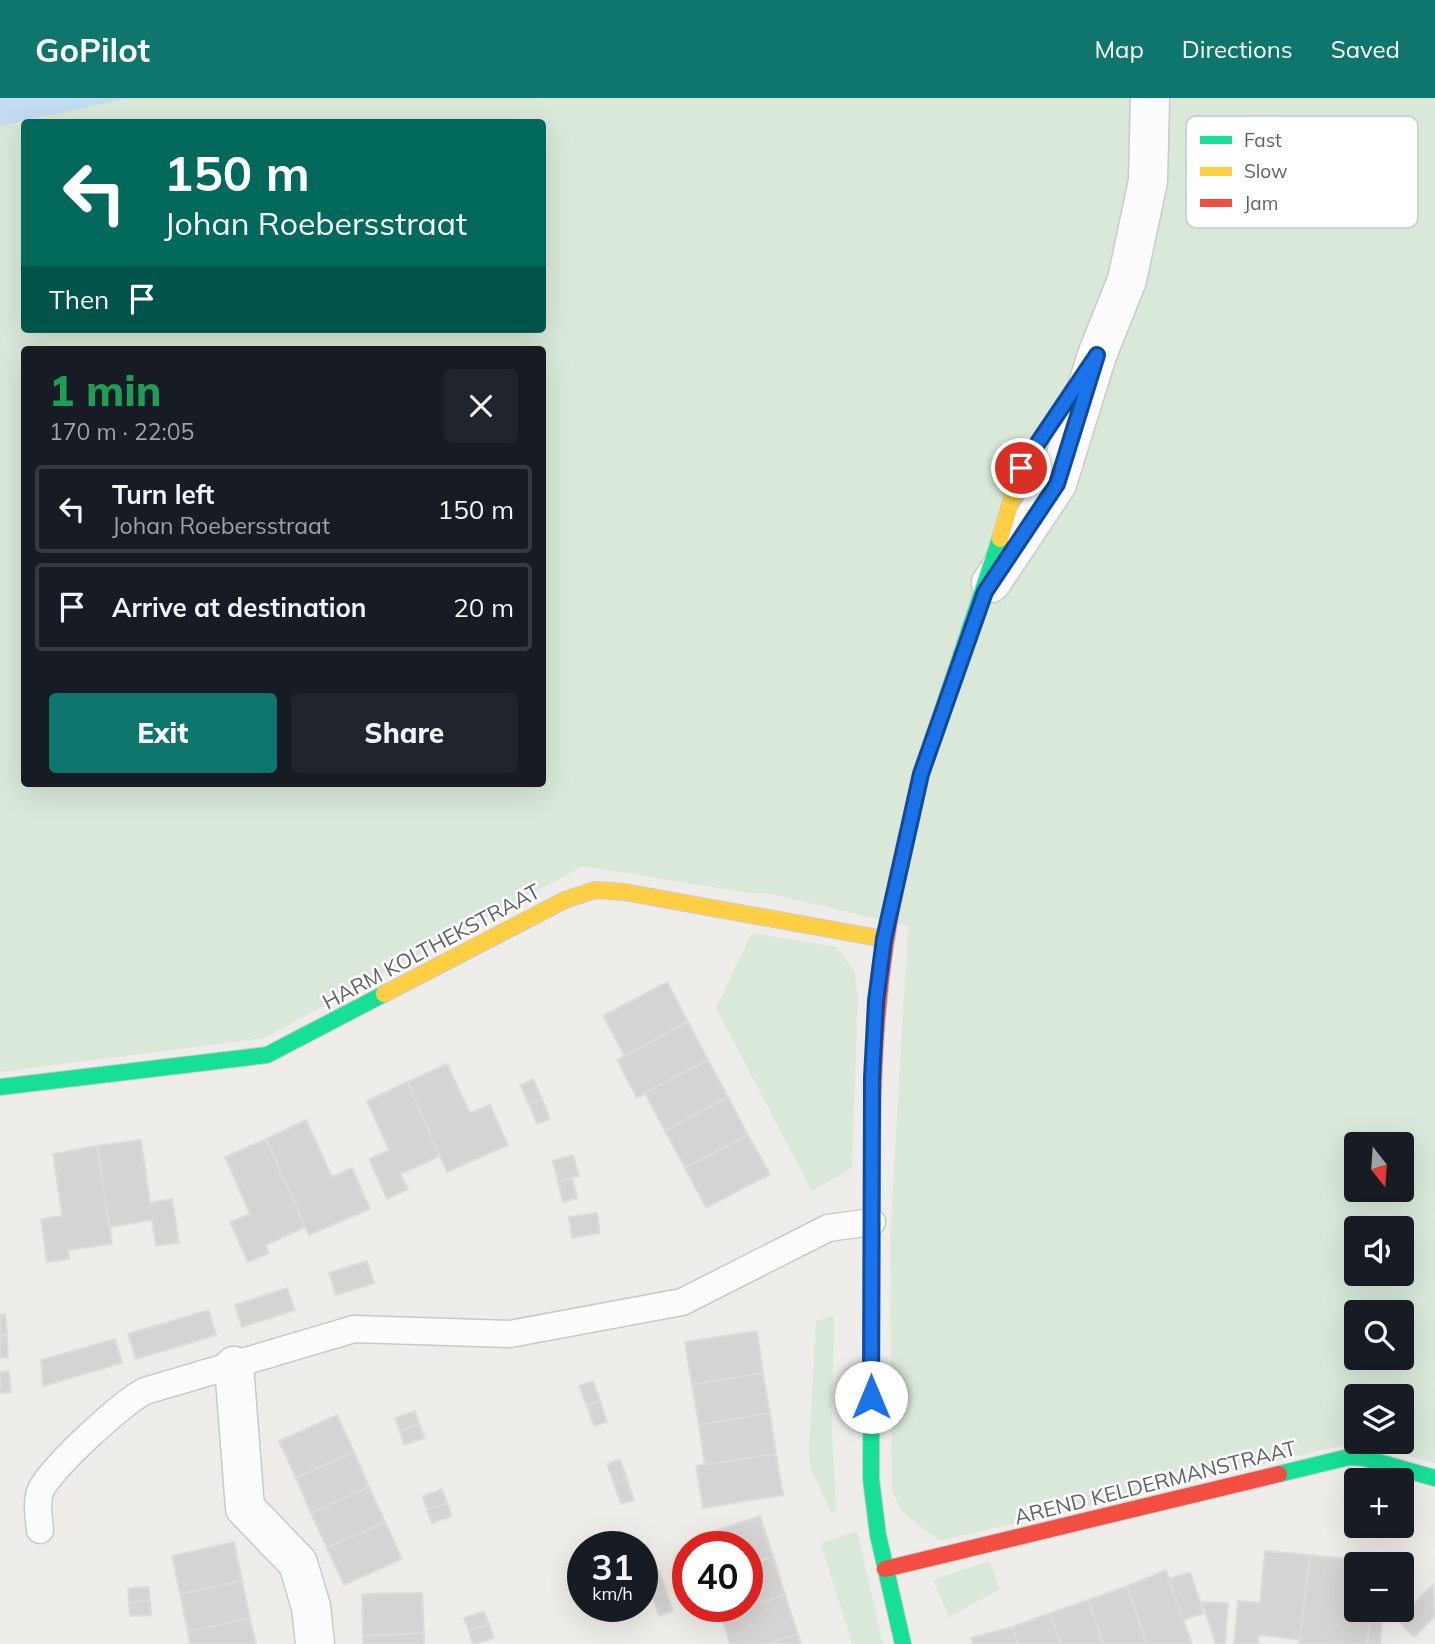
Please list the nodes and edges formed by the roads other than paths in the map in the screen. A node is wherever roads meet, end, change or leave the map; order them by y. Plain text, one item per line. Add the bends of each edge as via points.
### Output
1 (1150, 98) edge
2 (985, 592) joint
3 (884, 939) junction
4 (0, 1087) edge
5 (872, 1222) junction
6 (234, 1366) junction
7 (1435, 1478) edge
8 (40, 1530) dead end
9 (885, 1569) junction
10 (315, 1644) edge
11 (903, 1644) edge

1 - 2 street via 1147,181 1127,280 1097,355 1057,484
2 - 3 street via 921,774
3 - 4 street, HARM KOLTHEKSTRAAT via 596,890 565,900 267,1055
3 - 5 street via 876,1001
5 - 6 lane via 828,1227 682,1302 510,1334 354,1329
5 - 9 street via 872,1479
6 - 8 lane via 145,1391 126,1401 44,1485 38,1504
6 - 10 street via 245,1508 298,1563 311,1607
7 - 9 street, AREND KELDERMANSTRAAT via 1349,1457
9 - 11 street

